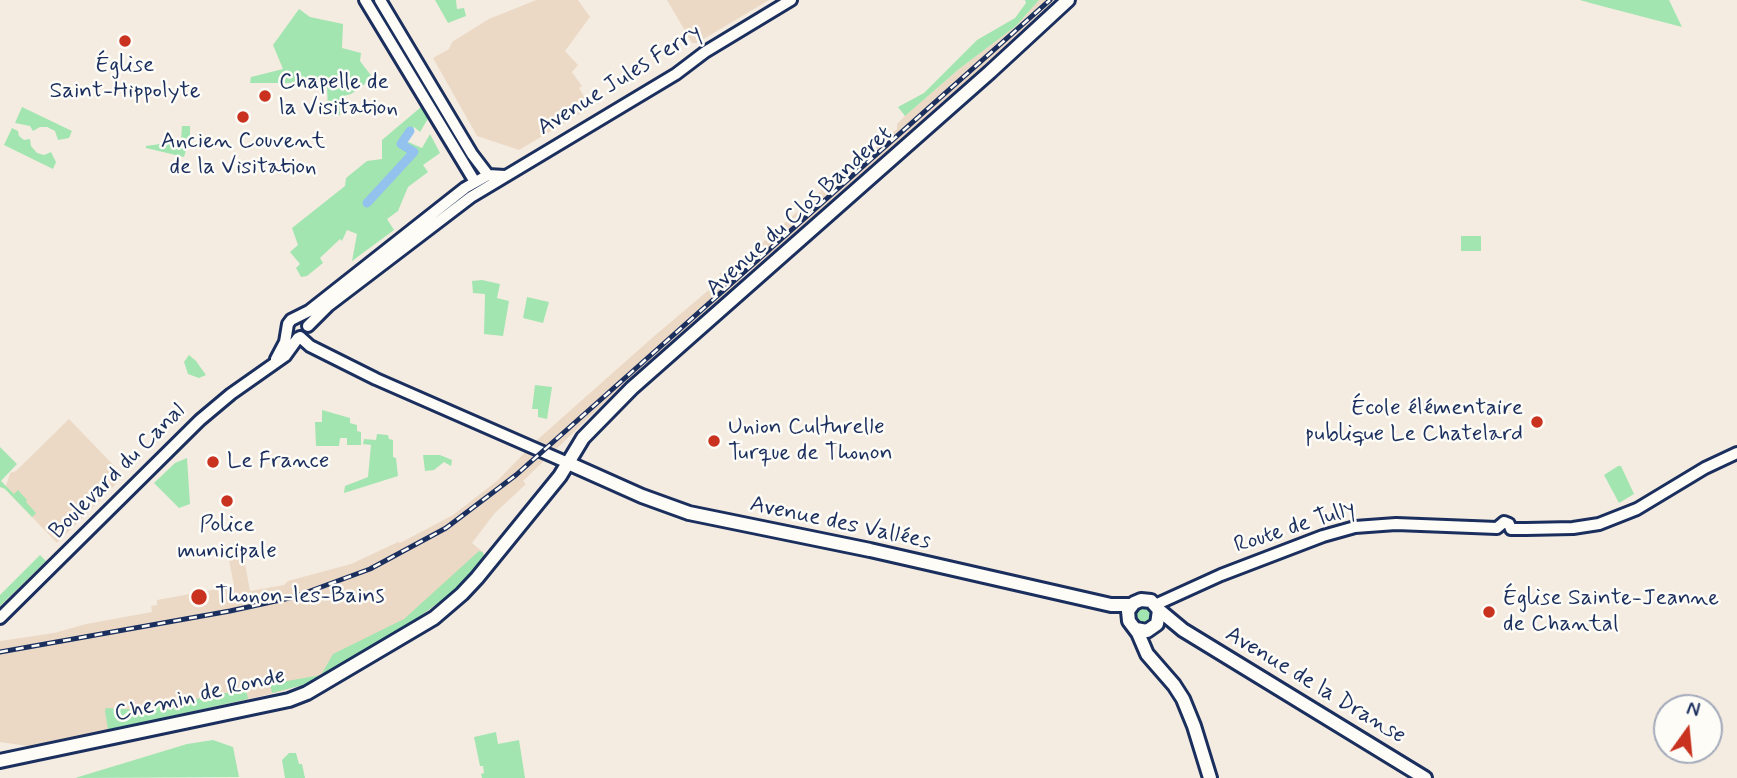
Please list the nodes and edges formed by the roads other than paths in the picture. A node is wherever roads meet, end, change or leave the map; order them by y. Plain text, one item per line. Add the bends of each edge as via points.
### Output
1 (365, 0) edge
2 (380, 0) edge
3 (792, 0) edge
4 (1068, 0) edge
5 (488, 175) junction
6 (507, 176) junction
7 (475, 182) junction
8 (382, 260) junction
9 (298, 317) junction
10 (288, 330) junction
11 (303, 333) junction
12 (318, 349) junction
13 (285, 356) junction
14 (272, 365) junction
15 (1737, 453) edge
16 (568, 463) junction
17 (1111, 605) junction
18 (1132, 605) junction
19 (1157, 607) junction
20 (0, 618) edge
21 (1128, 618) junction
22 (1136, 629) junction
23 (1152, 629) junction
24 (1182, 630) junction
25 (1144, 646) junction
26 (0, 761) edge
27 (1210, 778) edge
28 (1425, 778) edge

1 - 7 street
2 - 5 street
3 - 6 street, Avenue Jules Ferry
4 - 16 main road, Avenue du Clos Banderet via 637,383 583,438
5 - 6 street
5 - 7 street, Avenue Jules Ferry
6 - 8 street, Avenue Jules Ferry
7 - 8 street, Avenue Jules Ferry
8 - 9 street, Avenue Jules Ferry
8 - 11 street, Avenue Jules Ferry
9 - 10 street via 289,322
9 - 11 street via 304,320
10 - 11 street via 291,336
10 - 14 street, Boulevard du Canal
11 - 12 street
11 - 13 street, Boulevard du Canal
12 - 13 street
12 - 16 street
13 - 14 street, Boulevard du Canal
14 - 20 street, Boulevard du Canal via 200,420
15 - 19 street, Route de Tully via 1612,520 1573,528 1511,529 1504,536 1497,528 1396,524 1346,529 1200,583
16 - 17 main road, Avenue des Vallées via 689,513
16 - 26 main road, Chemin de Ronde via 454,602 307,693
17 - 18 main road, Avenue des Vallées
17 - 21 main road, Avenue des Vallées
18 - 19 main road via 1143,600
18 - 21 main road
19 - 23 main road via 1159,620
19 - 24 main road, Avenue de la Dranse
21 - 22 main road
22 - 23 main road
22 - 25 main road
23 - 24 main road, Avenue de la Dranse
23 - 25 main road
24 - 28 main road, Avenue de la Dranse
25 - 27 main road via 1183,699

